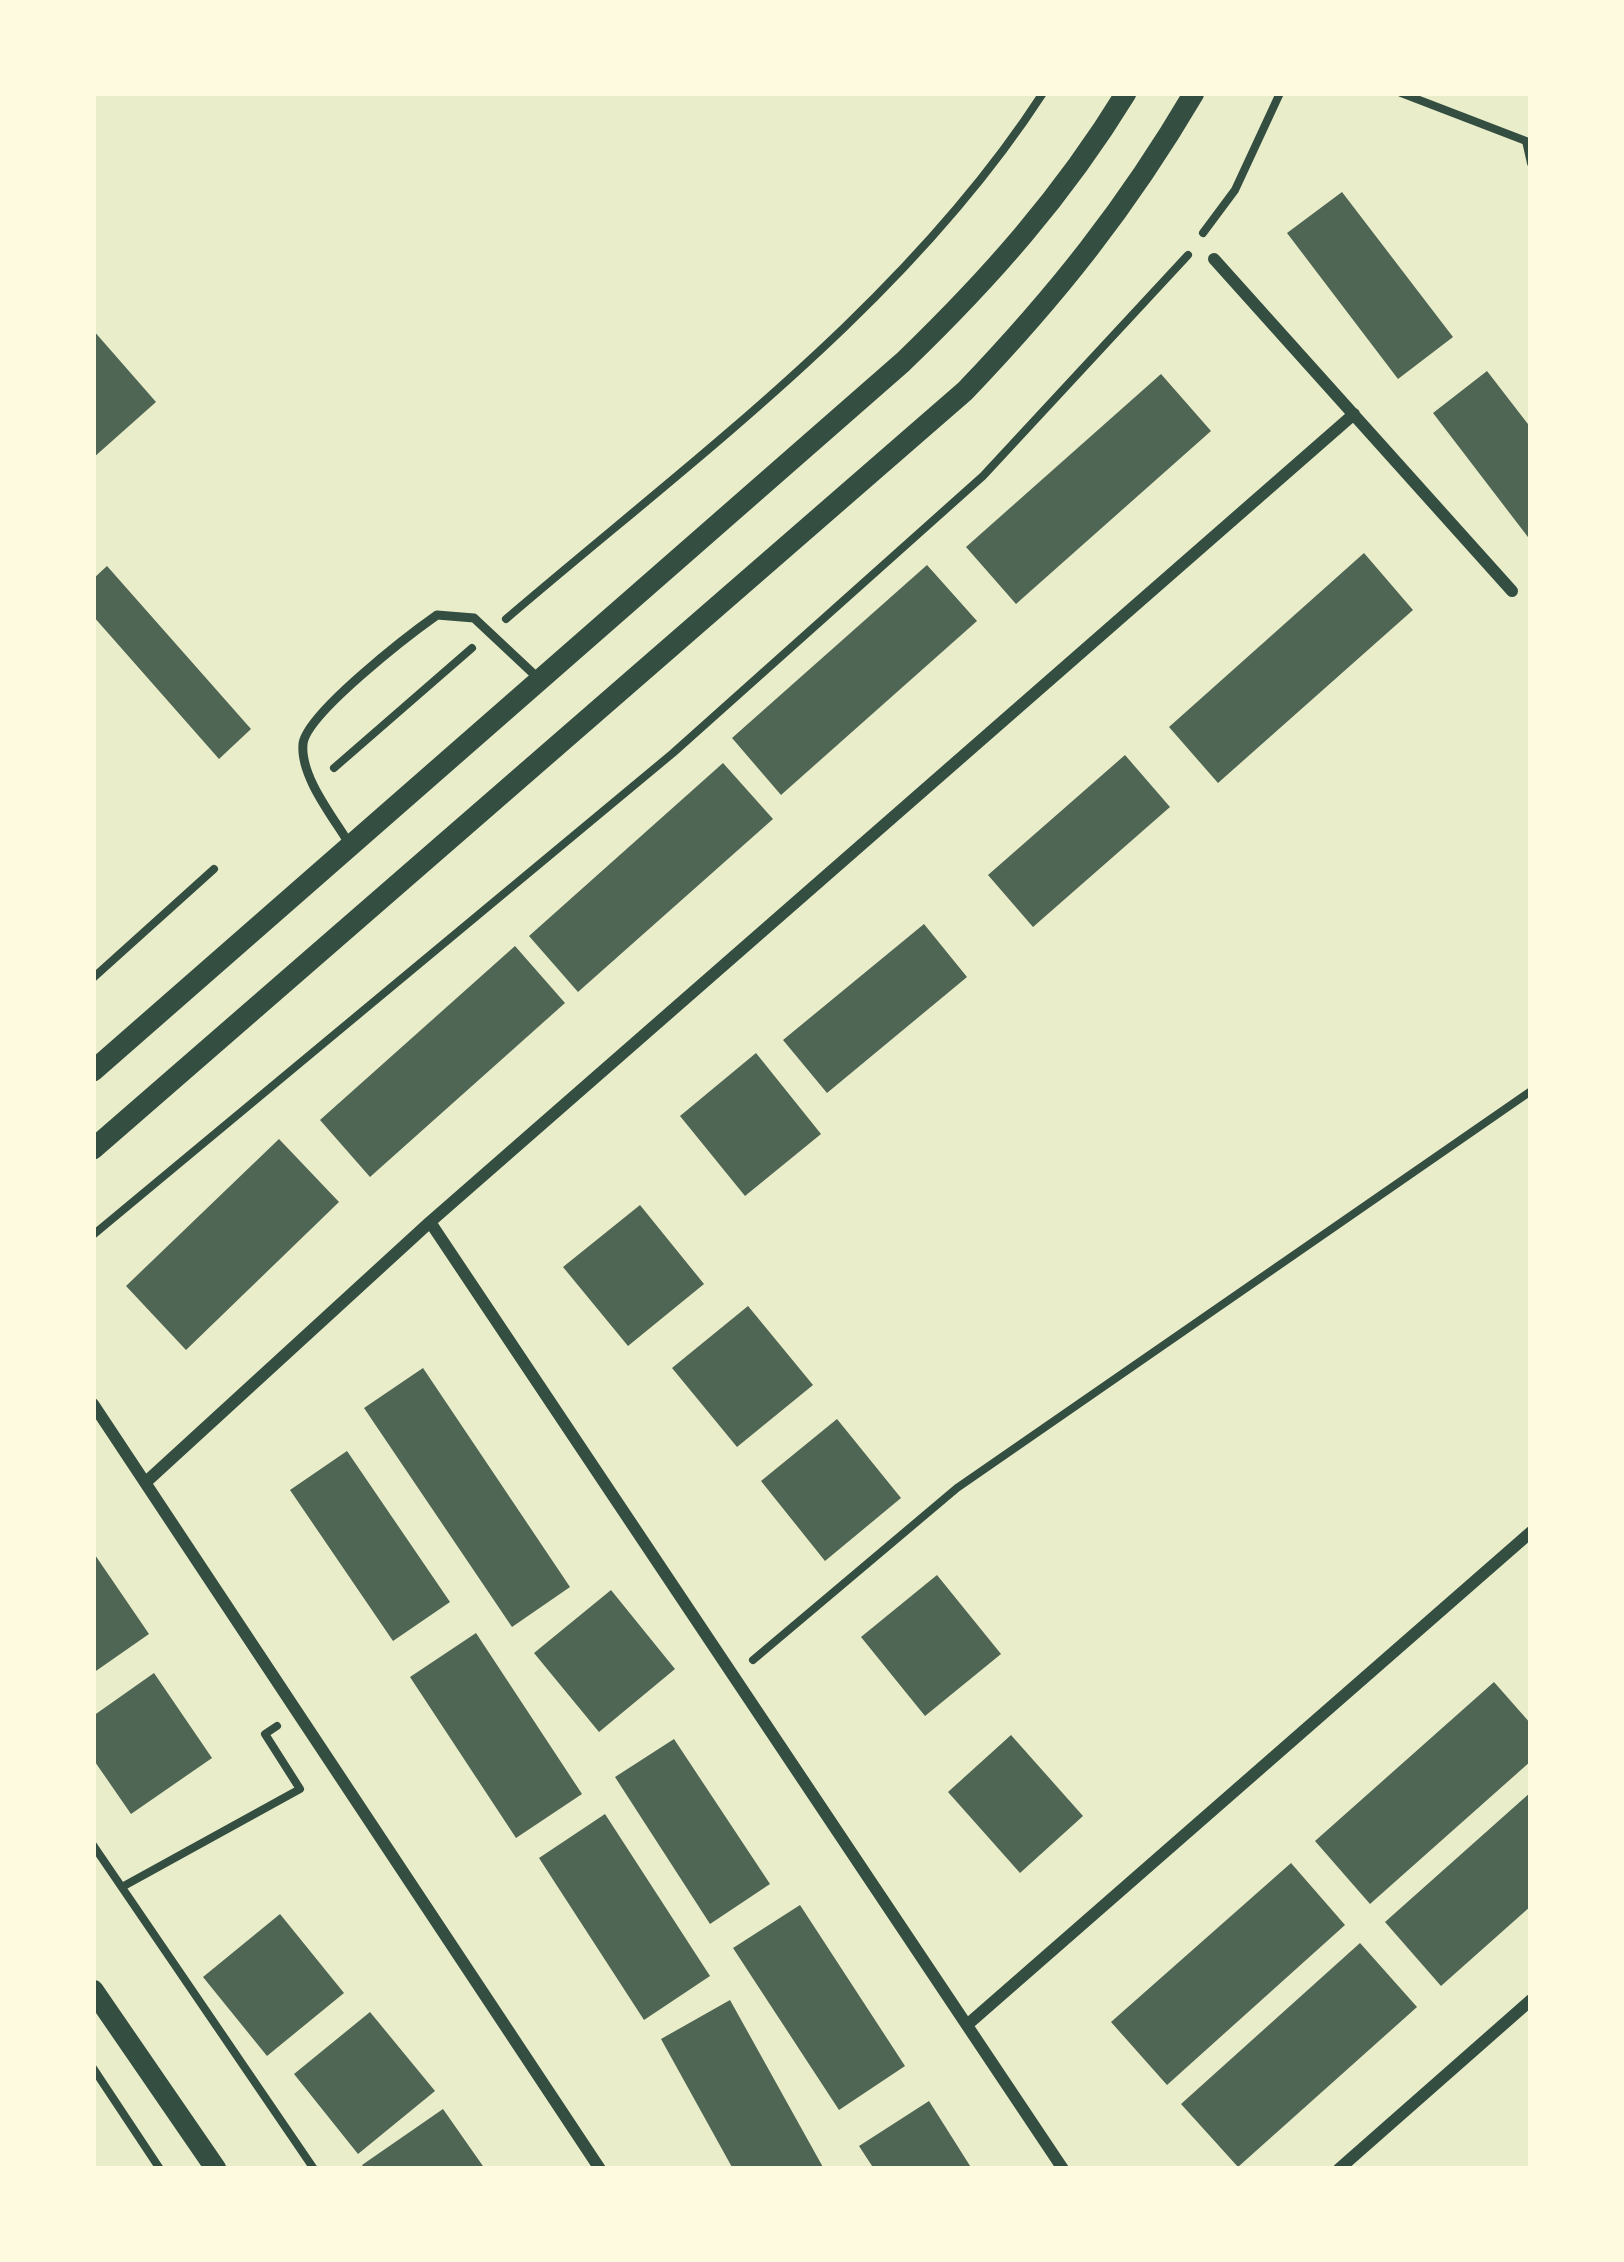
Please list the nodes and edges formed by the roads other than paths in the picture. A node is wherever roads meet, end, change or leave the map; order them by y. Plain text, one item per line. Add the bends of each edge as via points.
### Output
1 (1126, 93) edge
2 (1194, 93) edge
3 (1214, 259) dead end
4 (1354, 414) junction
5 (1512, 591) dead end
6 (542, 682) junction
7 (351, 847) junction
8 (93, 1071) edge
9 (93, 1149) edge
10 (430, 1222) junction
11 (93, 1404) edge
12 (146, 1482) junction
13 (1531, 1532) edge
14 (93, 1990) edge
15 (1531, 2000) edge
16 (967, 2025) junction
17 (216, 2169) edge
18 (600, 2169) edge
19 (1063, 2169) edge
20 (1339, 2169) edge

1 - 6 street via 1081,166 998,271
2 - 9 street via 1140,185 1059,293 965,391
3 - 4 street
4 - 5 street
4 - 10 street
6 - 7 street
6 - 7 lane via 474,618 456,612 421,626 308,730 303,745
7 - 8 street
10 - 12 street
10 - 16 street
11 - 12 street
12 - 18 street
13 - 16 street
14 - 17 street
15 - 20 street
16 - 19 street

